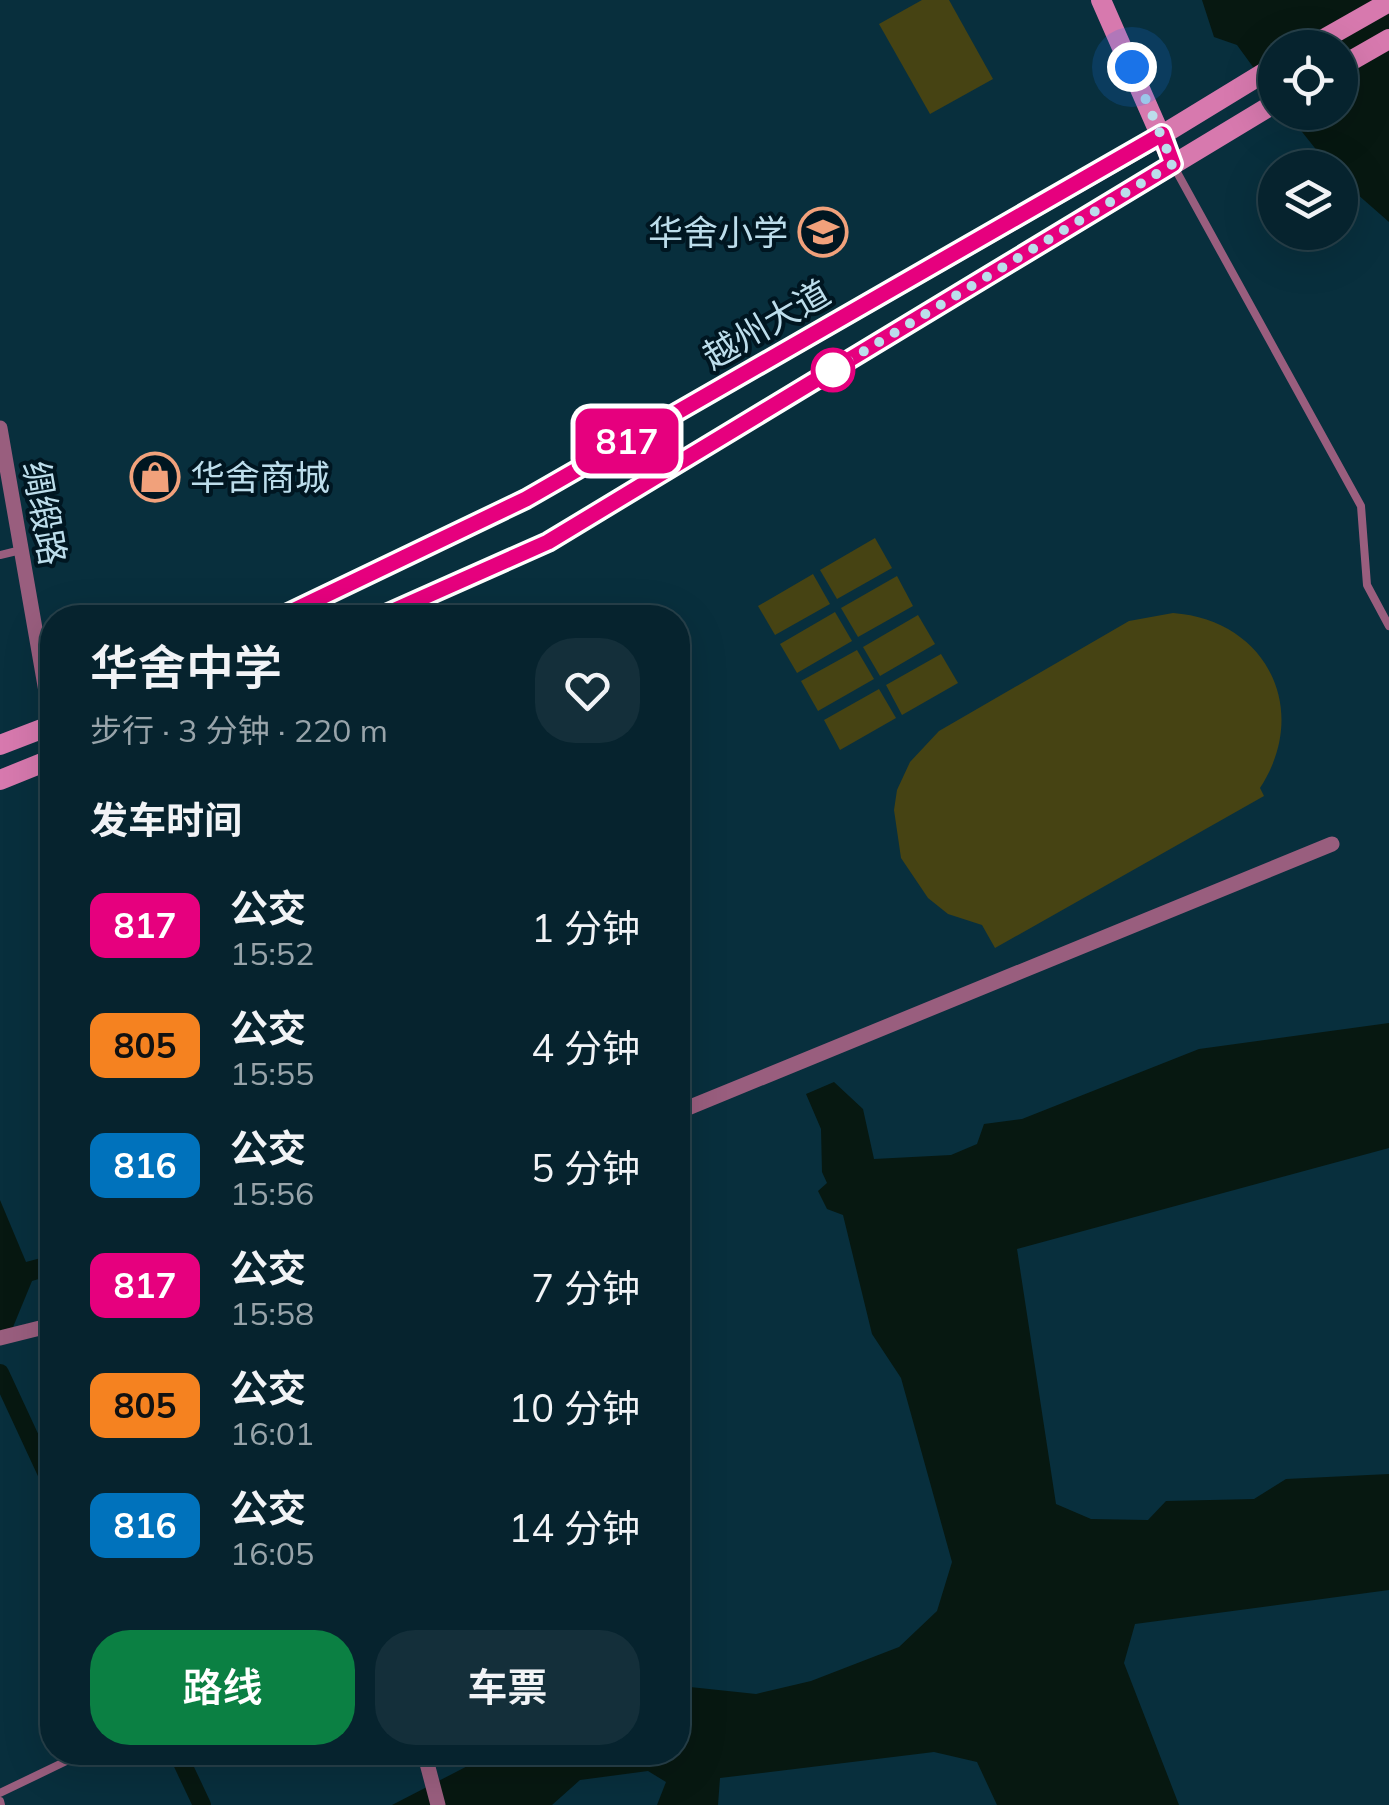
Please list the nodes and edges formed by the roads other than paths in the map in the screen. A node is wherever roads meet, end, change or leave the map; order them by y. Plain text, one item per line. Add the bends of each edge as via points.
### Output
1 (1102, 0) edge
2 (1389, 2) edge
3 (1340, 30) edge
4 (1389, 39) edge
5 (1358, 56) edge
6 (1258, 76) edge
7 (1258, 113) edge
8 (1162, 134) junction
9 (1173, 164) junction
10 (0, 428) edge
11 (22, 550) junction
12 (0, 555) edge
13 (305, 605) edge
14 (406, 605) edge
15 (1389, 626) edge
16 (40, 656) edge
17 (40, 730) edge
18 (0, 745) edge
19 (40, 764) edge
20 (0, 780) edge
21 (1332, 844) dead end
22 (690, 1107) edge
23 (40, 1328) edge
24 (0, 1338) edge
25 (57, 1765) edge
26 (428, 1765) edge
27 (0, 1793) edge
28 (438, 1805) edge

1 - 8 main road
2 - 3 main road
4 - 5 main road
6 - 8 main road, 越州大道
7 - 9 main road, 越州大道
8 - 9 main road
8 - 13 main road, 越州大道 via 526,499
9 - 14 main road, 越州大道 via 548,542
9 - 15 lane via 1361,506 1367,584
10 - 11 street, 绸缎路
11 - 12 lane
11 - 16 street, 绸缎路
17 - 18 main road
19 - 20 main road
21 - 22 street
23 - 24 street
25 - 27 lane
26 - 28 street

